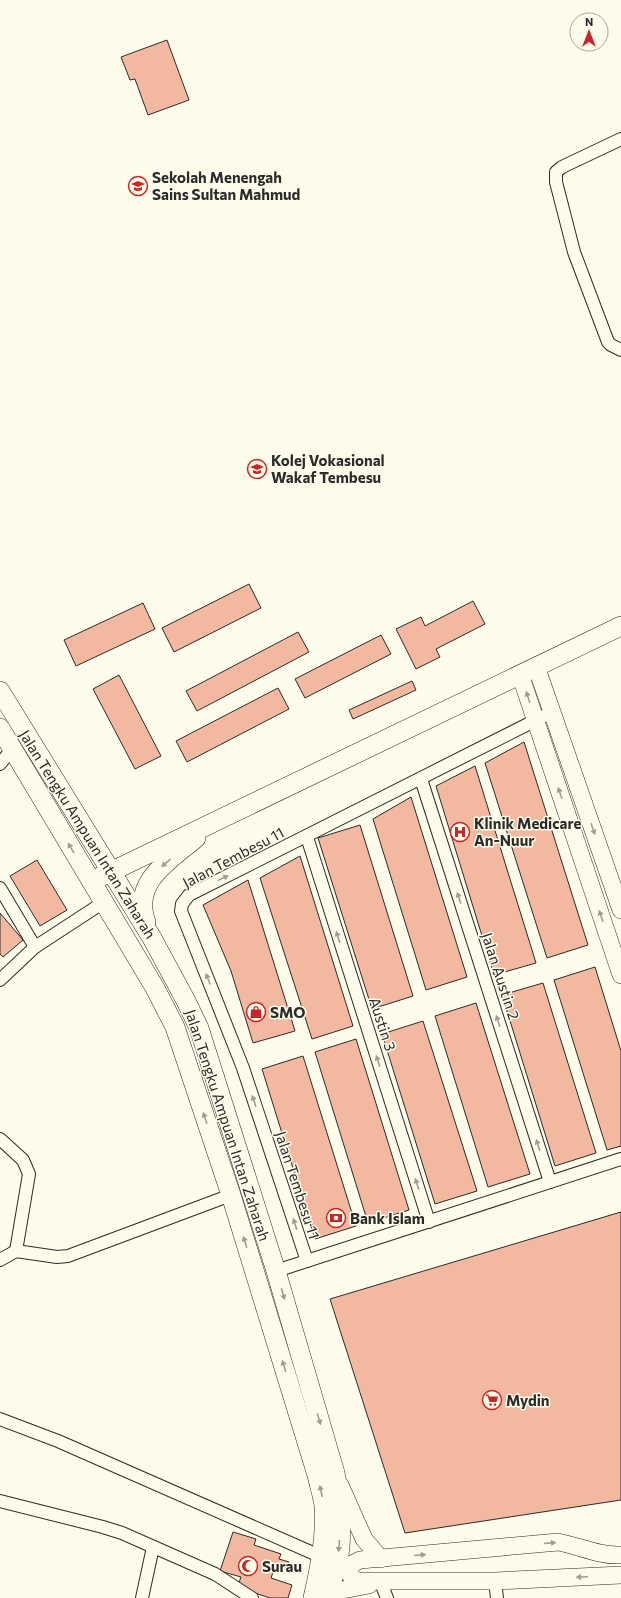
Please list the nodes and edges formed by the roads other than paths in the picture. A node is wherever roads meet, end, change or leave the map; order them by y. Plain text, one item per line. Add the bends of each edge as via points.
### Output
1 (621, 139) edge
2 (621, 350) edge
3 (621, 626) edge
4 (528, 670) junction
5 (0, 691) edge
6 (552, 712) junction
7 (536, 721) junction
8 (0, 728) edge
9 (12, 749) junction
10 (0, 764) edge
11 (421, 779) junction
12 (217, 820) junction
13 (87, 833) junction
14 (307, 837) junction
15 (148, 854) junction
16 (110, 871) junction
17 (91, 881) junction
18 (0, 888) edge
19 (104, 902) junction
20 (621, 910) edge
21 (152, 938) junction
22 (35, 947) junction
23 (621, 975) edge
24 (0, 980) edge
25 (0, 1139) edge
26 (621, 1159) edge
27 (550, 1182) junction
28 (230, 1195) junction
29 (429, 1222) junction
30 (16, 1251) junction
31 (0, 1260) edge
32 (307, 1261) junction
33 (276, 1271) junction
34 (0, 1419) edge
35 (335, 1473) junction
36 (0, 1501) edge
37 (153, 1547) junction
38 (621, 1555) edge
39 (322, 1557) junction
40 (381, 1558) junction
41 (621, 1575) edge
42 (380, 1581) junction
43 (495, 1581) junction
44 (142, 1598) edge
45 (252, 1598) edge
46 (313, 1598) edge
47 (326, 1598) edge
48 (329, 1598) edge
49 (387, 1598) edge
50 (497, 1598) edge

1 - 2 street via 562,167 556,172 556,182 574,252 608,342
3 - 4 main road
4 - 6 street
7 -> 4 street
4 - 12 main road
5 - 13 main road, Jalan Tengku Ampuan Intan Zaharah
6 - 7 street, Jalan Tembesu 11
6 -> 20 street
7 - 11 street, Jalan Tembesu 11
23 -> 7 street
8 - 9 main road, Jalan Tengku Ampuan Intan Zaharah
9 - 10 street
17 -> 9 main road, Jalan Tengku Ampuan Intan Zaharah
11 - 14 street, Jalan Tembesu 11
27 -> 11 street, Jalan Austin 2
12 - 15 main road
12 -> 21 main road via 149,880 142,900
13 - 15 main road via 101,848 114,852
13 - 16 main road, Jalan Tengku Ampuan Intan Zaharah
29 -> 14 street, Austin 3
32 -> 14 street, Jalan Tembesu 11 via 243,1068 181,911 188,895
15 - 16 main road
16 - 17 main road
16 - 21 main road, Jalan Tengku Ampuan Intan Zaharah
17 - 19 main road, Jalan Tengku Ampuan Intan Zaharah
18 - 22 street
19 - 22 street
28 -> 19 main road, Jalan Tengku Ampuan Intan Zaharah via 175,1027
21 - 33 main road, Jalan Tengku Ampuan Intan Zaharah via 199,1028
22 - 24 street
25 - 30 street via 23,1160 29,1174
26 - 27 street
27 - 29 street
28 - 30 street via 68,1256 57,1257
39 -> 28 main road, Jalan Tengku Ampuan Intan Zaharah via 324,1504 317,1475
29 - 32 street
30 - 31 street
32 - 33 street
33 -> 35 main road, Jalan Tengku Ampuan Intan Zaharah
34 - 39 street via 58,1441
35 - 40 street via 364,1539
35 -> 47 main road, Jalan Tengku Ampuan Intan Zaharah via 341,1524 338,1557
36 - 37 street via 103,1527
37 - 44 street
37 - 45 street via 215,1574
40 -> 38 street via 558,1542 602,1554
39 - 46 main road, Jalan Tengku Ampuan Intan Zaharah
40 - 42 street via 357,1561 352,1564 350,1570 350,1576 355,1580
41 -> 43 street
42 - 43 street
42 - 48 street via 342,1590
42 - 49 street
43 - 50 street

